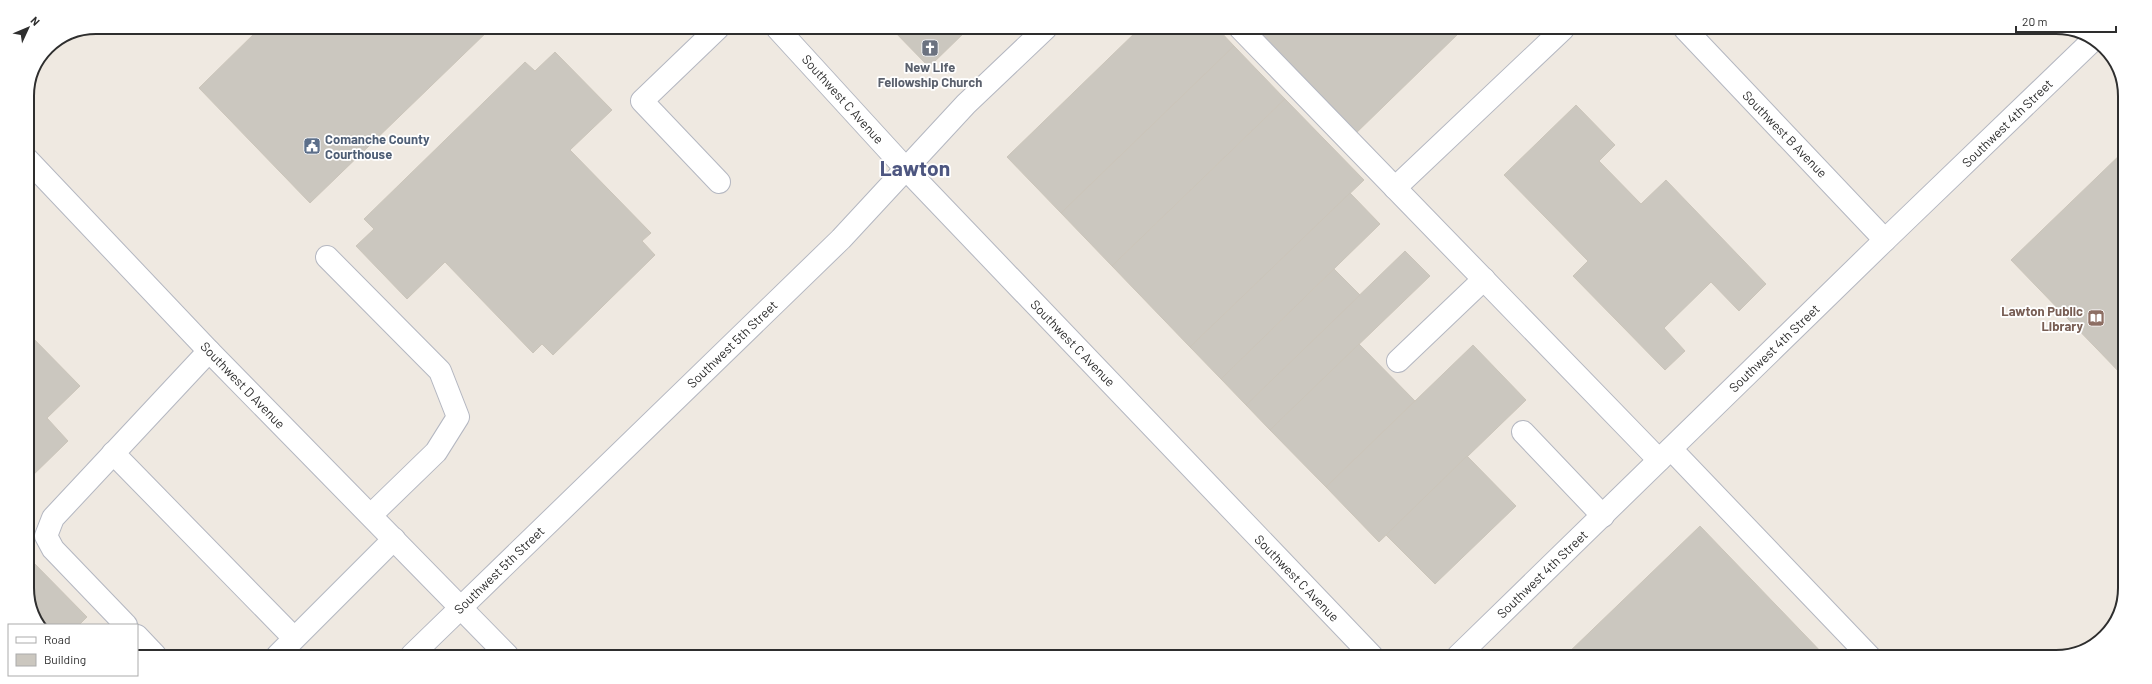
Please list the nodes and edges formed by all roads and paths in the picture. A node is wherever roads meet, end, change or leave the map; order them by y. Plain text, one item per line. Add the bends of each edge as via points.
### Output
1 (712, 34) edge
2 (782, 34) edge
3 (1040, 34) edge
4 (1246, 34) edge
5 (1558, 34) edge
6 (1690, 34) edge
7 (2090, 43) edge
8 (34, 166) edge
9 (906, 169) junction
10 (720, 182) dead end
11 (1395, 188) junction
12 (1885, 240) junction
13 (327, 257) dead end
14 (1484, 279) junction
15 (209, 351) junction
16 (1398, 361) dead end
17 (1522, 432) dead end
18 (113, 453) junction
19 (1665, 455) junction
20 (371, 515) junction
21 (1603, 516) junction
22 (394, 539) junction
23 (461, 607) junction
24 (125, 624) edge
25 (138, 637) edge
26 (294, 638) junction
27 (150, 650) edge
28 (283, 650) edge
29 (417, 650) edge
30 (502, 650) edge
31 (1366, 650) edge
32 (1464, 650) edge
33 (1863, 650) edge

1 - 10 street via 642,101
2 - 9 street, Southwest C Avenue
3 - 9 street, Southwest 5th Street via 966,104
4 - 11 street
5 - 11 street
6 - 12 street, Southwest B Avenue
7 - 12 street, Southwest 4th Street
8 - 15 street, Southwest D Avenue
9 - 23 street, Southwest 5th Street via 841,239
9 - 31 street, Southwest C Avenue
11 - 14 street
12 - 19 street, Southwest 4th Street
13 - 20 street via 440,371 458,417 436,452
14 - 16 street
14 - 19 street
15 - 18 street
15 - 20 street, Southwest D Avenue
17 - 21 street
18 - 24 street via 52,518 46,536 53,549
18 - 26 street
19 - 21 street, Southwest 4th Street
19 - 33 street
20 - 22 street, Southwest D Avenue
21 - 32 street, Southwest 4th Street
22 - 23 street, Southwest D Avenue
22 - 26 street
23 - 29 street, Southwest 5th Street
23 - 30 street, Southwest D Avenue
25 - 27 street
26 - 28 street

